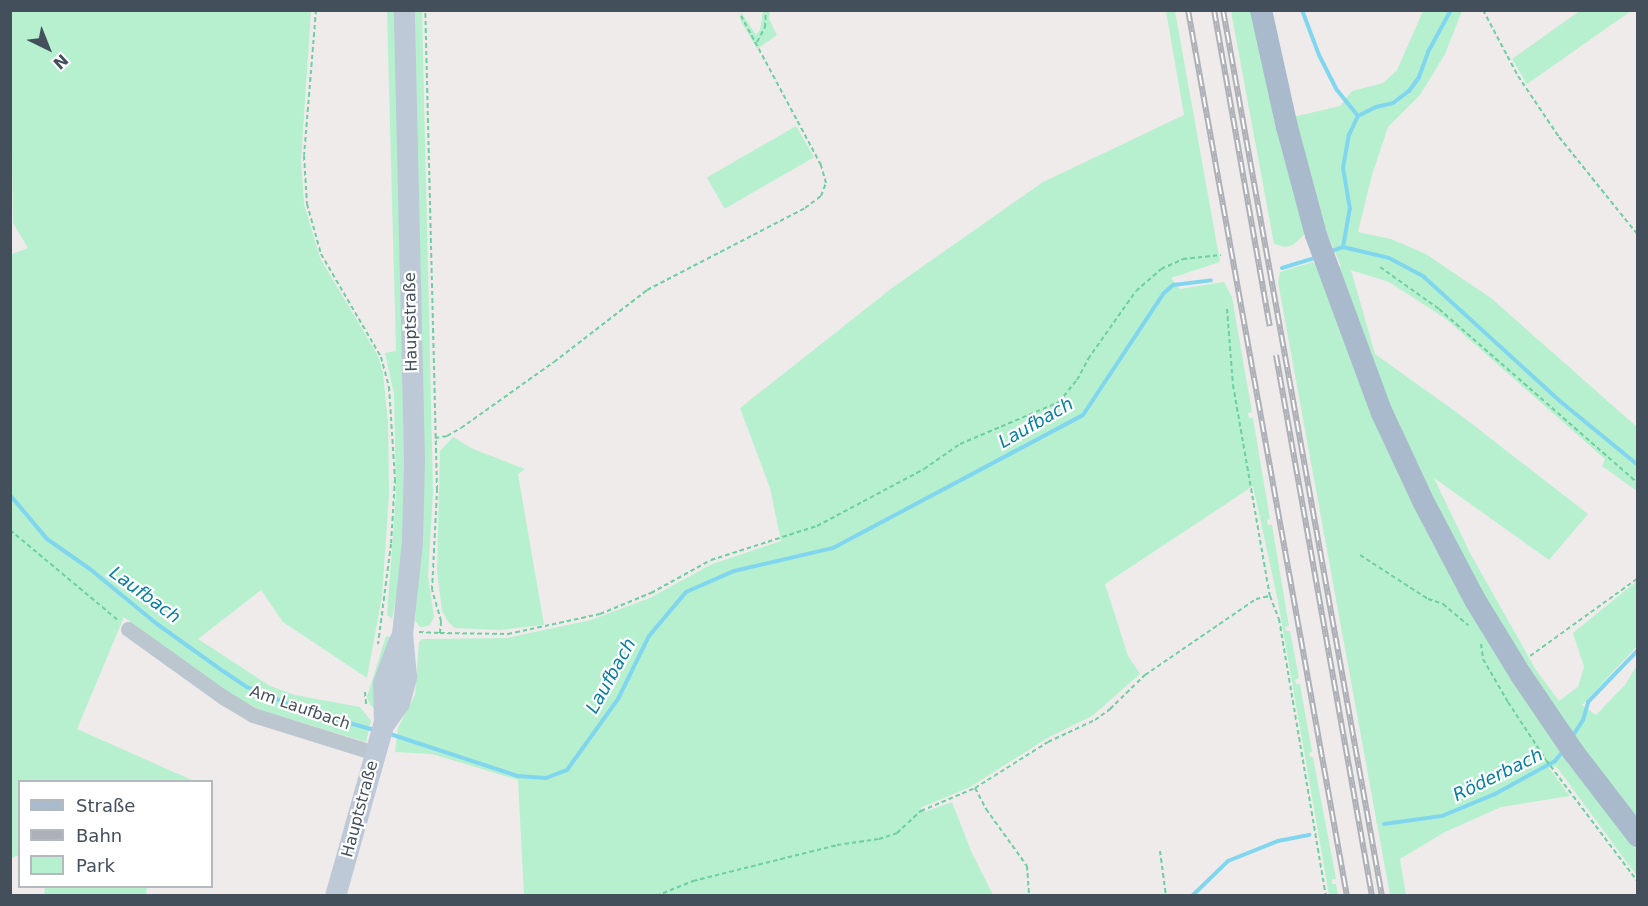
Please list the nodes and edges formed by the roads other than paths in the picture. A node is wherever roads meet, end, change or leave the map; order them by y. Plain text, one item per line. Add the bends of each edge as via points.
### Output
1 (404, 10) edge
2 (1261, 10) edge
3 (128, 629) road end
4 (380, 735) junction
5 (1638, 836) edge
6 (335, 896) edge

1 - 4 street, Hauptstraße via 414,459 412,543 404,692
2 - 5 main road via 1316,235 1382,413 1475,600 1560,734
3 - 4 street, Am Laufbach via 254,715
4 - 6 street, Hauptstraße

